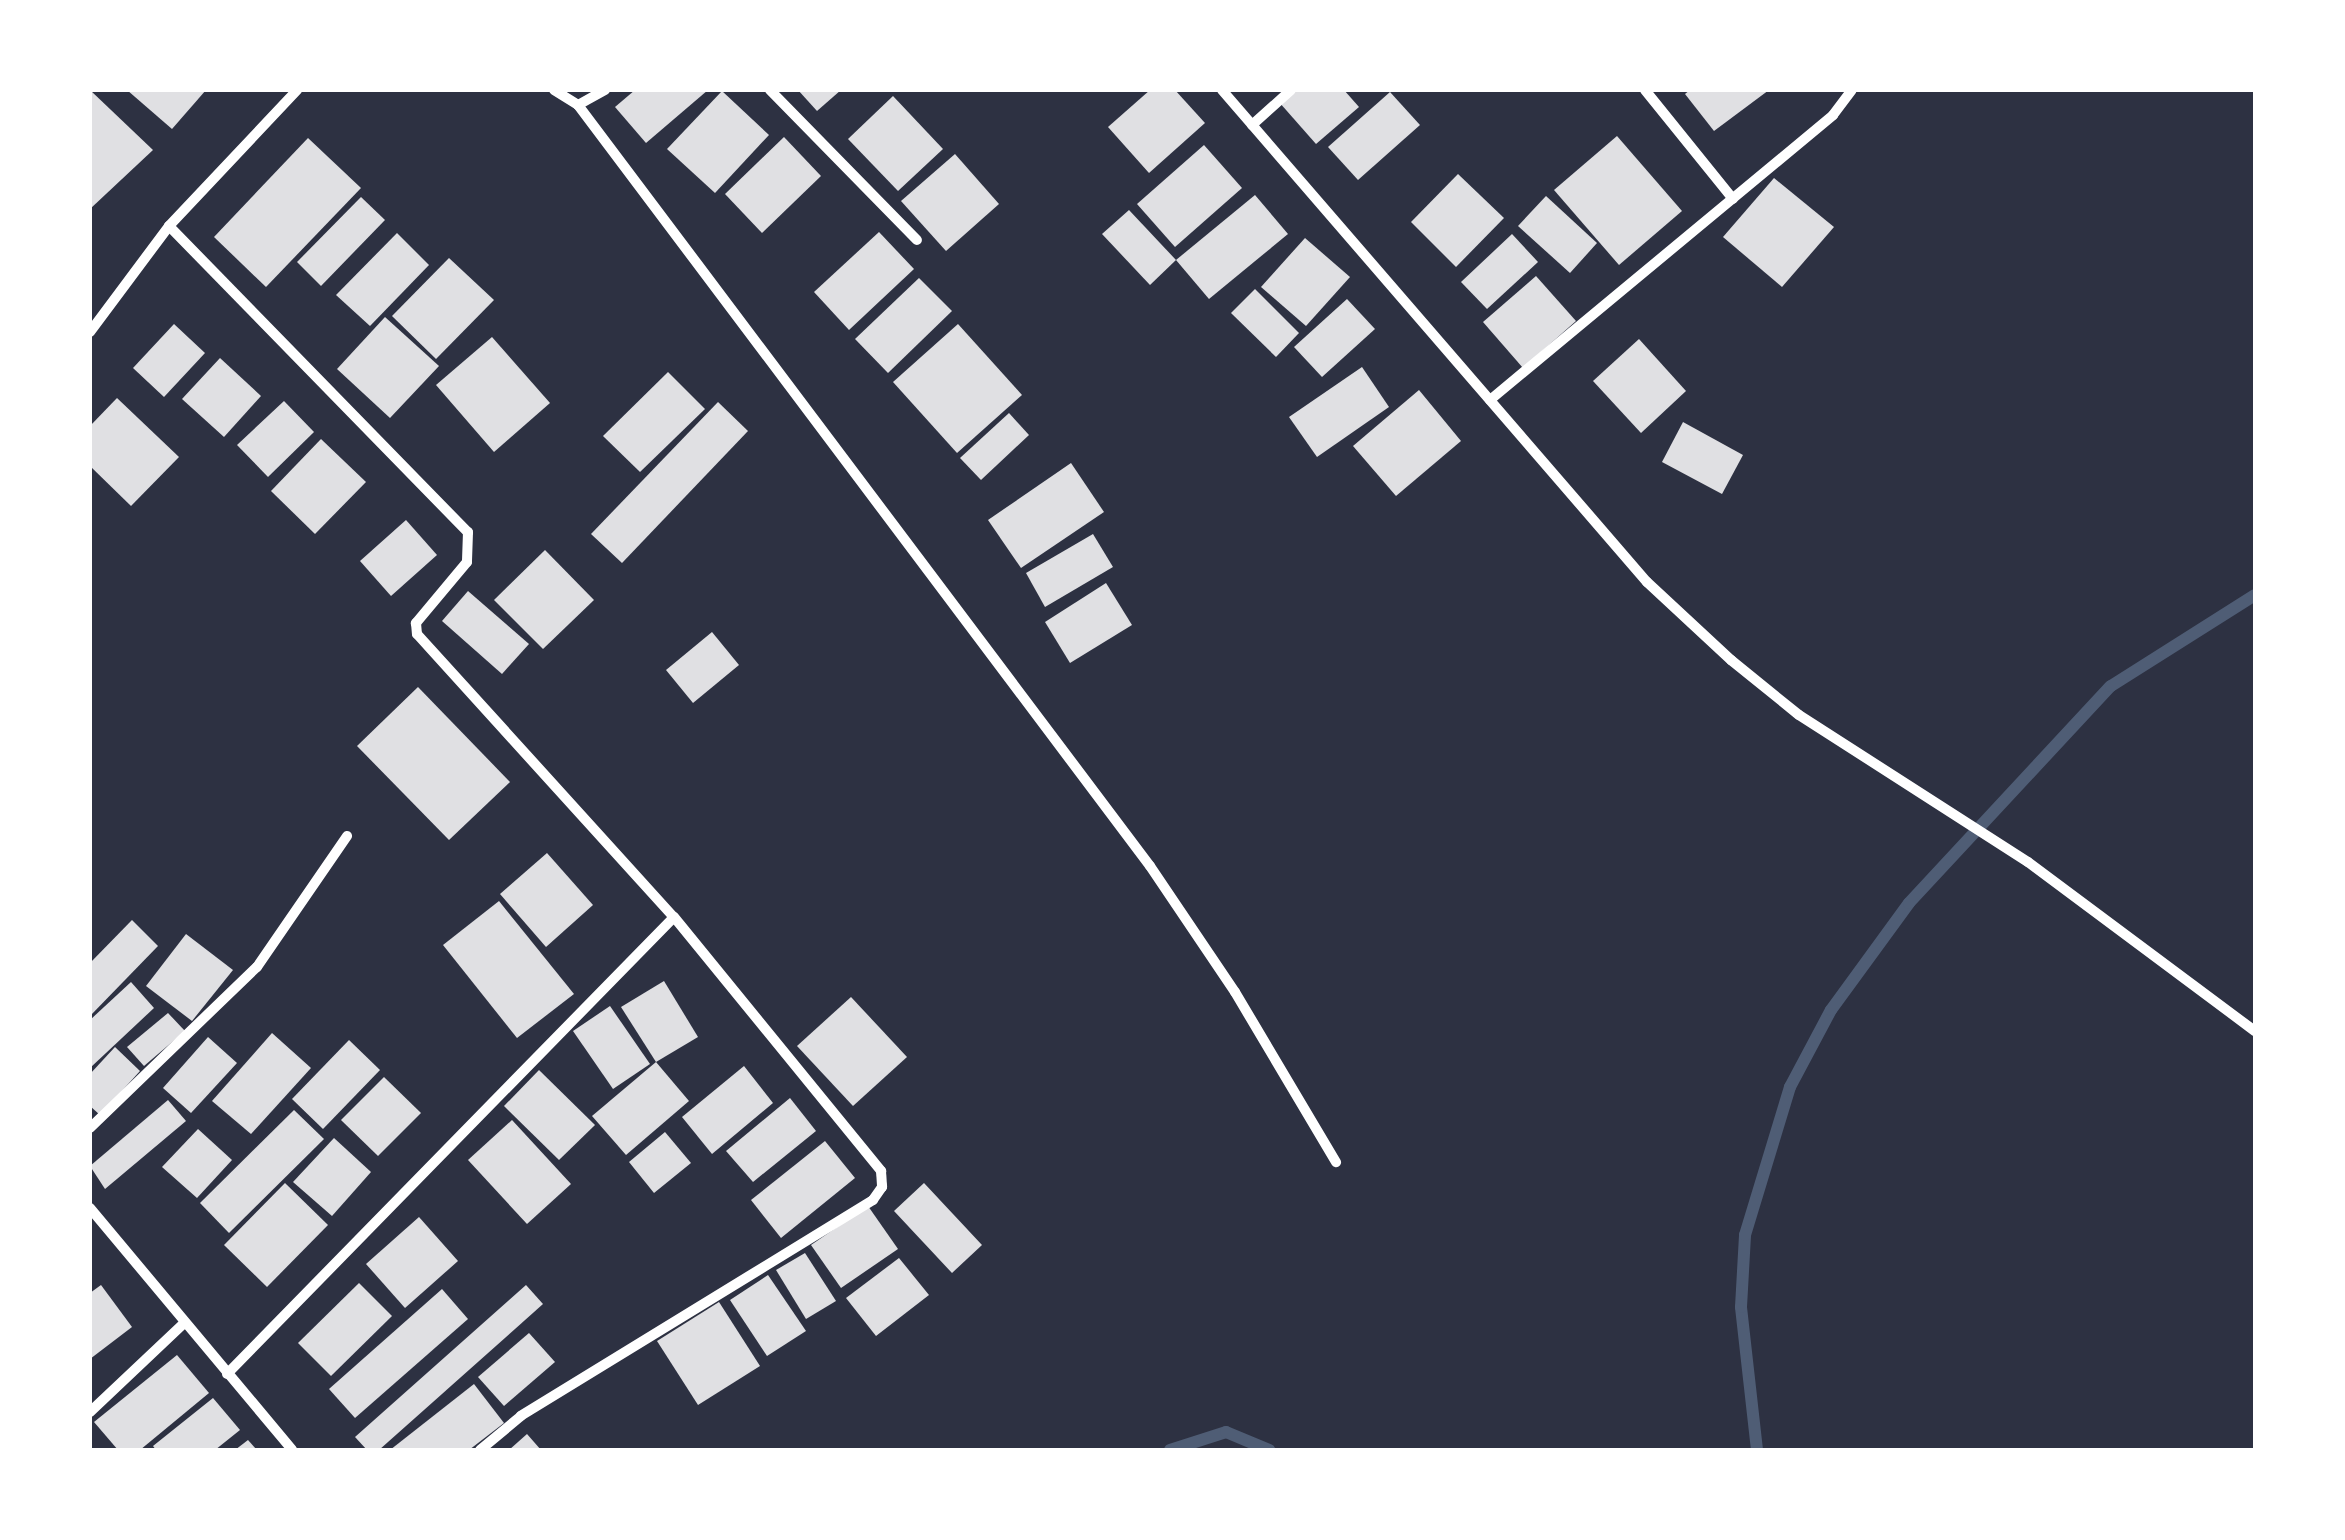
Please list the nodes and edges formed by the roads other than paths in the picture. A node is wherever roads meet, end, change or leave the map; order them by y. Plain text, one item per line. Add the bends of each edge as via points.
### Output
1 (297, 90) edge
2 (554, 90) edge
3 (606, 90) edge
4 (770, 90) edge
5 (1222, 90) edge
6 (1291, 90) edge
7 (1645, 90) edge
8 (1852, 90) edge
9 (578, 105) junction
10 (1252, 125) junction
11 (1733, 198) junction
12 (169, 226) junction
13 (917, 240) dead end
14 (90, 332) edge
15 (1490, 400) junction
16 (347, 836) dead end
17 (674, 918) junction
18 (2255, 1032) edge
19 (90, 1128) edge
20 (1336, 1162) dead end
21 (90, 1208) edge
22 (183, 1324) junction
23 (227, 1374) junction
24 (90, 1412) edge
25 (292, 1450) edge
26 (480, 1450) edge

1 - 12 street
2 - 9 street
3 - 9 street
4 - 13 street
5 - 10 street
6 - 10 street
7 - 11 street
8 - 11 street via 1833,115
9 - 20 street via 1150,866 1236,992
10 - 15 street
11 - 15 street
12 - 14 street
12 - 17 street via 468,532 467,562 416,624 417,634
15 - 18 street via 1646,582 1731,660 1800,715 2028,862
16 - 19 street via 246,980
17 - 23 street
17 - 26 street via 881,1171 882,1187 852,1213 521,1416
21 - 22 street
22 - 23 street
22 - 24 street
23 - 25 street

